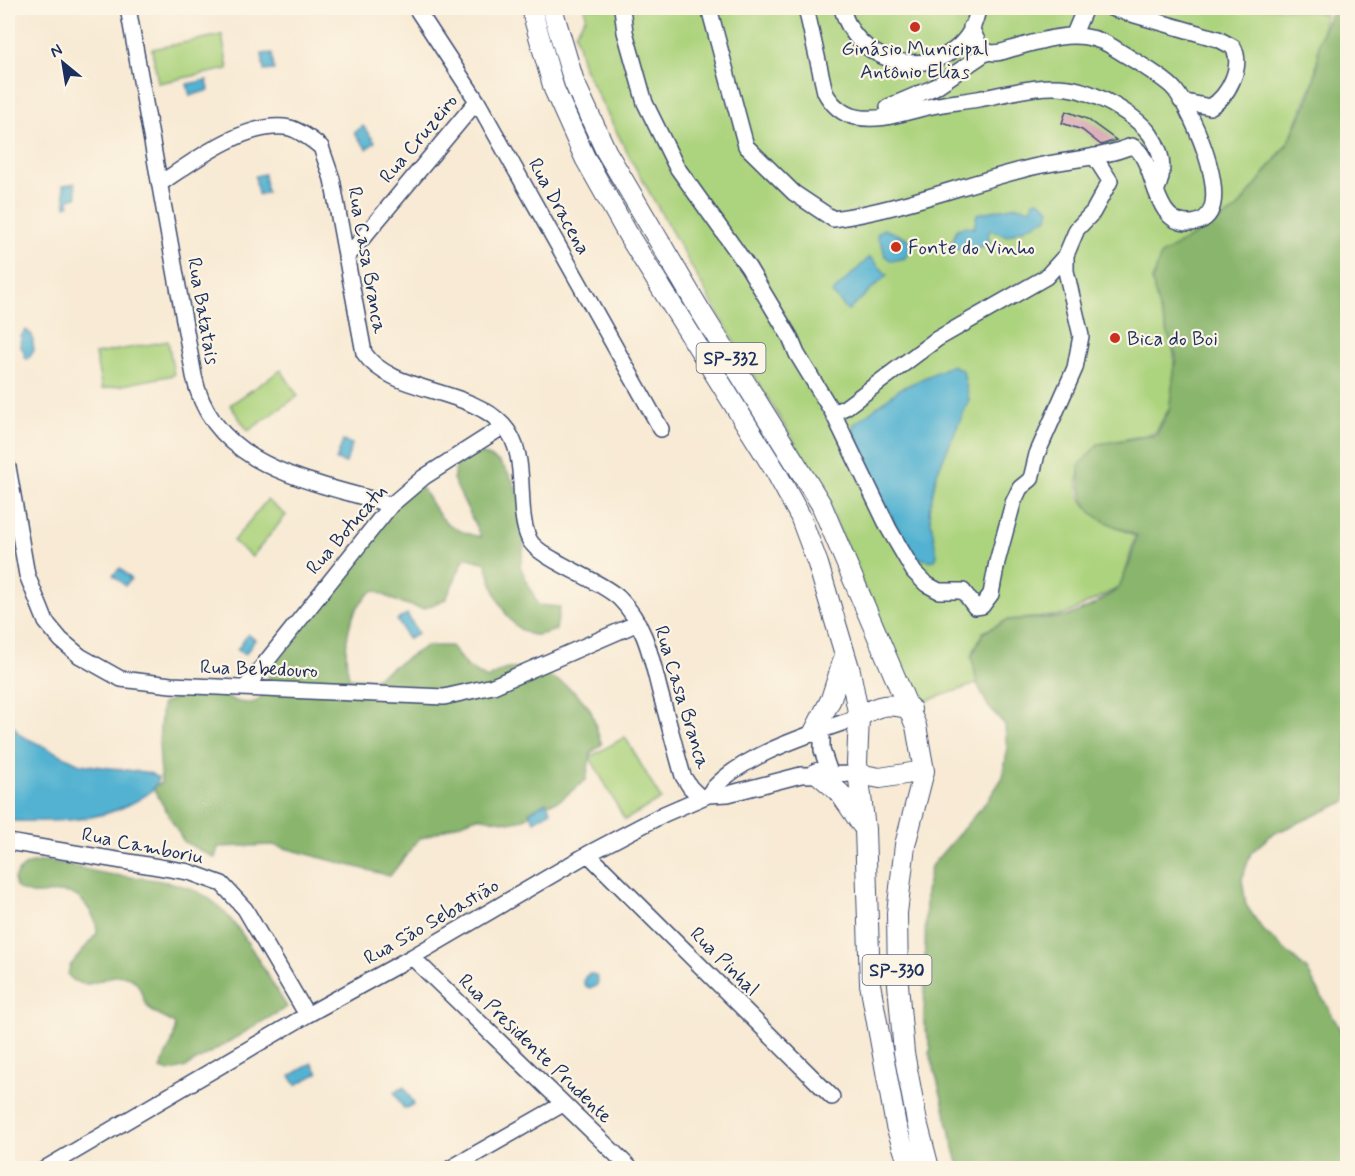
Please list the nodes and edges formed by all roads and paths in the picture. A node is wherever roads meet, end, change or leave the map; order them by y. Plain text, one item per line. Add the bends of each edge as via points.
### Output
1 (128, 8) edge
2 (416, 8) edge
3 (531, 8) edge
4 (552, 8) edge
5 (622, 8) edge
6 (709, 8) edge
7 (806, 8) edge
8 (842, 8) edge
9 (978, 8) edge
10 (1085, 8) edge
11 (1111, 8) edge
12 (971, 27) junction
13 (1074, 34) junction
14 (987, 52) junction
15 (477, 101) junction
16 (1181, 101) junction
17 (855, 117) junction
18 (1094, 156) junction
19 (161, 183) junction
20 (1157, 189) junction
21 (1066, 255) junction
22 (345, 258) junction
23 (833, 413) junction
24 (504, 426) junction
25 (661, 429) dead end
26 (8, 467) edge
27 (391, 505) junction
28 (638, 623) junction
29 (845, 655) junction
30 (246, 687) junction
31 (911, 709) junction
32 (859, 717) junction
33 (818, 731) junction
34 (924, 771) junction
35 (824, 773) junction
36 (858, 774) junction
37 (704, 796) junction
38 (865, 829) junction
39 (8, 842) edge
40 (588, 854) junction
41 (412, 957) junction
42 (307, 1014) junction
43 (832, 1097) dead end
44 (563, 1104) junction
45 (48, 1168) edge
46 (451, 1168) edge
47 (630, 1168) edge
48 (910, 1168) edge
49 (929, 1168) edge

1 - 19 street, Rua Batatais
2 - 15 street, Rua Dracena
3 - 29 main road, SP-332 via 554,89 585,158 800,516
4 - 31 main road, SP-332 via 574,82 606,151 821,504
5 - 23 street via 645,103 663,142 748,267
6 - 18 street via 746,146 794,193 833,219 867,215 1033,167
7 - 17 street via 829,101
8 - 12 street via 860,42 878,55 898,62 912,64 940,57 958,44
9 - 12 street
10 - 13 street
11 - 16 street via 1218,39 1233,47 1237,69 1220,101 1210,107
12 - 14 street
13 - 14 street via 999,53
13 - 16 street via 1104,42 1174,88
14 - 17 street via 935,87 902,103
15 - 22 street, Rua Cruzeiro
15 - 25 street, Rua Dracena
16 - 20 street via 1202,140 1213,185 1213,203 1197,223 1180,223 1166,211
17 - 20 street via 888,117 938,104 1025,90 1069,88 1113,104 1145,128 1161,155 1162,174
18 - 20 street via 1103,157 1132,146 1138,148
18 - 21 street via 1110,182 1093,212 1077,229
19 - 22 street, Rua Casa Branca via 193,160 251,132 268,126 291,128 321,147 328,162
19 - 27 street, Rua Batatais via 197,391 212,420 230,442 251,458
21 - 23 street via 1046,277 938,339
21 - 23 street via 1081,336 1075,368 1037,454 1031,479 1020,488 1013,504 991,594 981,606 975,607 963,591 939,591 914,572
22 - 24 street, Rua Casa Branca via 364,353 372,364 488,412
24 - 27 street, Rua Botucatu via 424,477
24 - 28 street, Rua Casa Branca via 517,448 532,544 610,590
26 - 30 street, Rua Bebedouro via 27,575 46,622 61,640 80,656 122,679
27 - 30 street, Rua Botucatu
28 - 30 street, Rua Bebedouro via 493,686 444,697
28 - 37 street, Rua Casa Branca via 652,656 683,776 690,787
29 - 32 main road, SP-332
29 - 33 main road
31 - 32 main road via 878,705
31 - 34 main road
32 - 33 street, Rua Casa Branca
32 - 36 main road
33 - 35 street
33 - 37 street, Rua Casa Branca via 778,747 718,781
34 - 36 main road via 880,778
34 - 49 main road, SP-330 via 905,845 897,925 904,1053
35 - 36 street, Rua São Sebastião
35 - 37 street, Rua São Sebastião
35 - 38 main road
36 - 38 main road, SP-330
37 - 40 street, Rua São Sebastião
38 - 48 main road, SP-330 via 870,984 896,1126
39 - 42 street, Rua Camboriu via 189,872 222,884 245,909
40 - 41 street, Rua São Sebastião
40 - 43 street, Rua Pinhal
41 - 42 street, Rua São Sebastião
41 - 44 street, Rua Presidente Prudente
42 - 45 street, Rua São Sebastião
44 - 46 street
44 - 47 street, Rua Presidente Prudente

